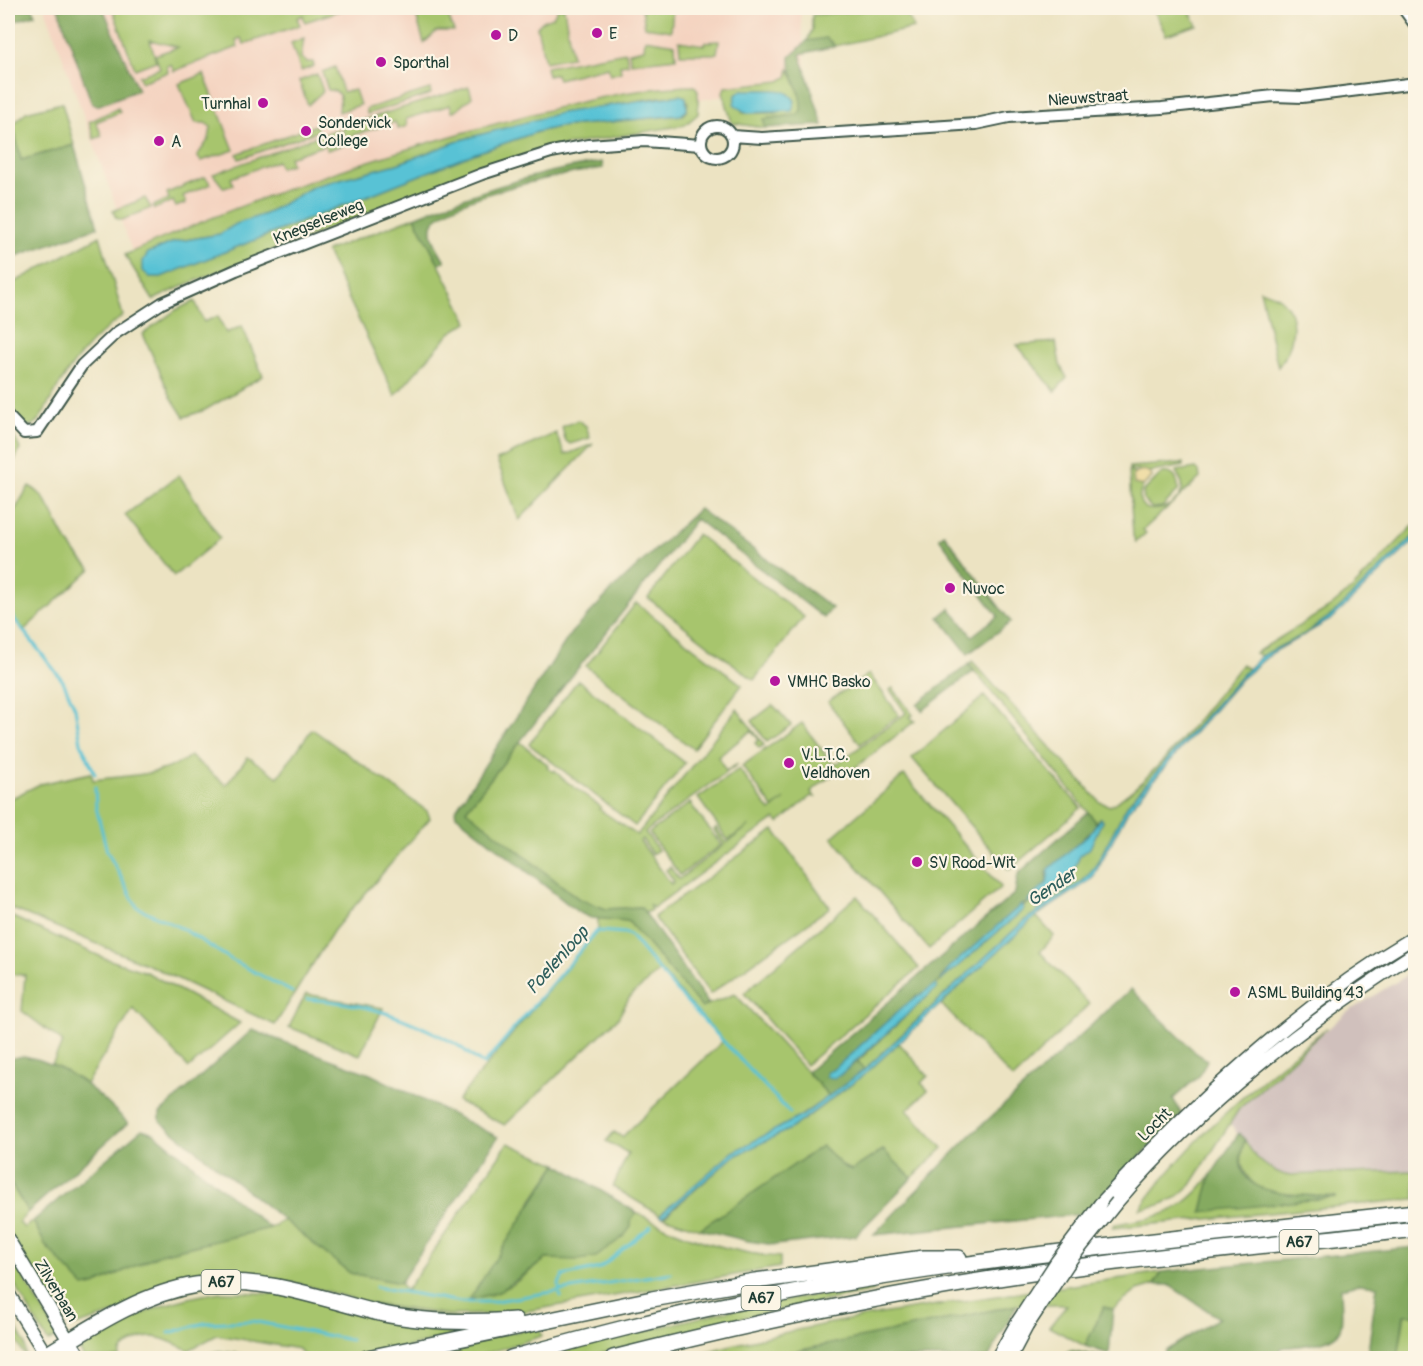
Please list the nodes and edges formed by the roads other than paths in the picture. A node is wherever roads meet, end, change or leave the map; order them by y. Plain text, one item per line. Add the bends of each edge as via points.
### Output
1 (1403, 8) edge
2 (1416, 26) edge
3 (1416, 83) edge
4 (702, 141) junction
5 (733, 141) junction
6 (8, 416) edge
7 (1416, 936) edge
8 (1416, 952) edge
9 (1416, 1212) edge
10 (1416, 1229) edge
11 (8, 1239) edge
12 (1016, 1257) junction
13 (8, 1293) edge
14 (590, 1312) junction
15 (760, 1323) junction
16 (1023, 1323) junction
17 (69, 1341) junction
18 (45, 1357) edge
19 (80, 1359) edge
20 (368, 1359) edge
21 (511, 1359) edge
22 (613, 1359) edge
23 (655, 1359) edge
24 (997, 1359) edge
25 (1010, 1359) edge

1 - 2 street
3 - 5 street, Nieuwstraat via 1162,108 1009,117 976,124
4 - 5 street via 710,128 716,126 726,129
4 - 5 street via 707,155 718,158 727,154
4 - 6 street, Knegselseweg via 589,145 509,164 236,270 162,303 116,333 82,365 38,431 30,435 16,428
7 - 16 main road, Locht, bridge via 1250,1055 1168,1132 1100,1204 1057,1261
8 - 16 main road, Locht, bridge via 1329,1010 1206,1110 1117,1202
9 - 12 highway, A67
10 - 15 highway, A67 via 1018,1275
11 - 17 main road, Zilverbaan
12 - 14 highway, A67 via 924,1258 755,1281
12 - 21 highway, A67 via 734,1303
13 - 18 main road
14 - 17 highway, A67 via 482,1322 434,1321 380,1313 271,1284 220,1282 183,1287 138,1303
14 - 20 highway, A67
15 - 22 highway, A67
15 - 23 highway, A67
16 - 24 main road, Locht
16 - 25 main road, Locht
17 - 18 highway, A67
17 - 19 main road, Zilverbaan

